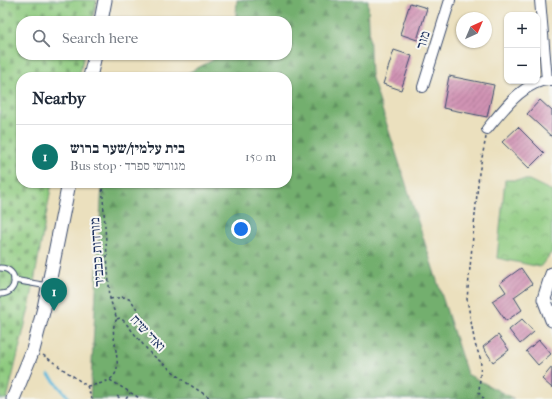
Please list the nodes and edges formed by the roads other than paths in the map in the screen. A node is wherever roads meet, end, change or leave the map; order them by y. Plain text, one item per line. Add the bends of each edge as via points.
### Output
1 (106, 0) edge
2 (450, 0) edge
3 (540, 0) edge
4 (102, 16) edge
5 (94, 60) edge
6 (91, 72) edge
7 (549, 80) edge
8 (423, 87) dead end
9 (488, 130) road end
10 (68, 188) edge
11 (0, 268) edge
12 (552, 274) edge
13 (14, 280) junction
14 (49, 287) junction
15 (0, 294) edge
16 (552, 320) edge
17 (13, 399) edge

1 - 4 street
2 - 8 street, מור
3 - 7 street
5 - 6 street
7 - 9 street via 530,86 506,106
10 - 14 street
11 - 13 lane via 9,270
12 - 16 street via 544,299
13 - 14 lane
13 - 15 lane via 10,291
14 - 17 street via 33,350

